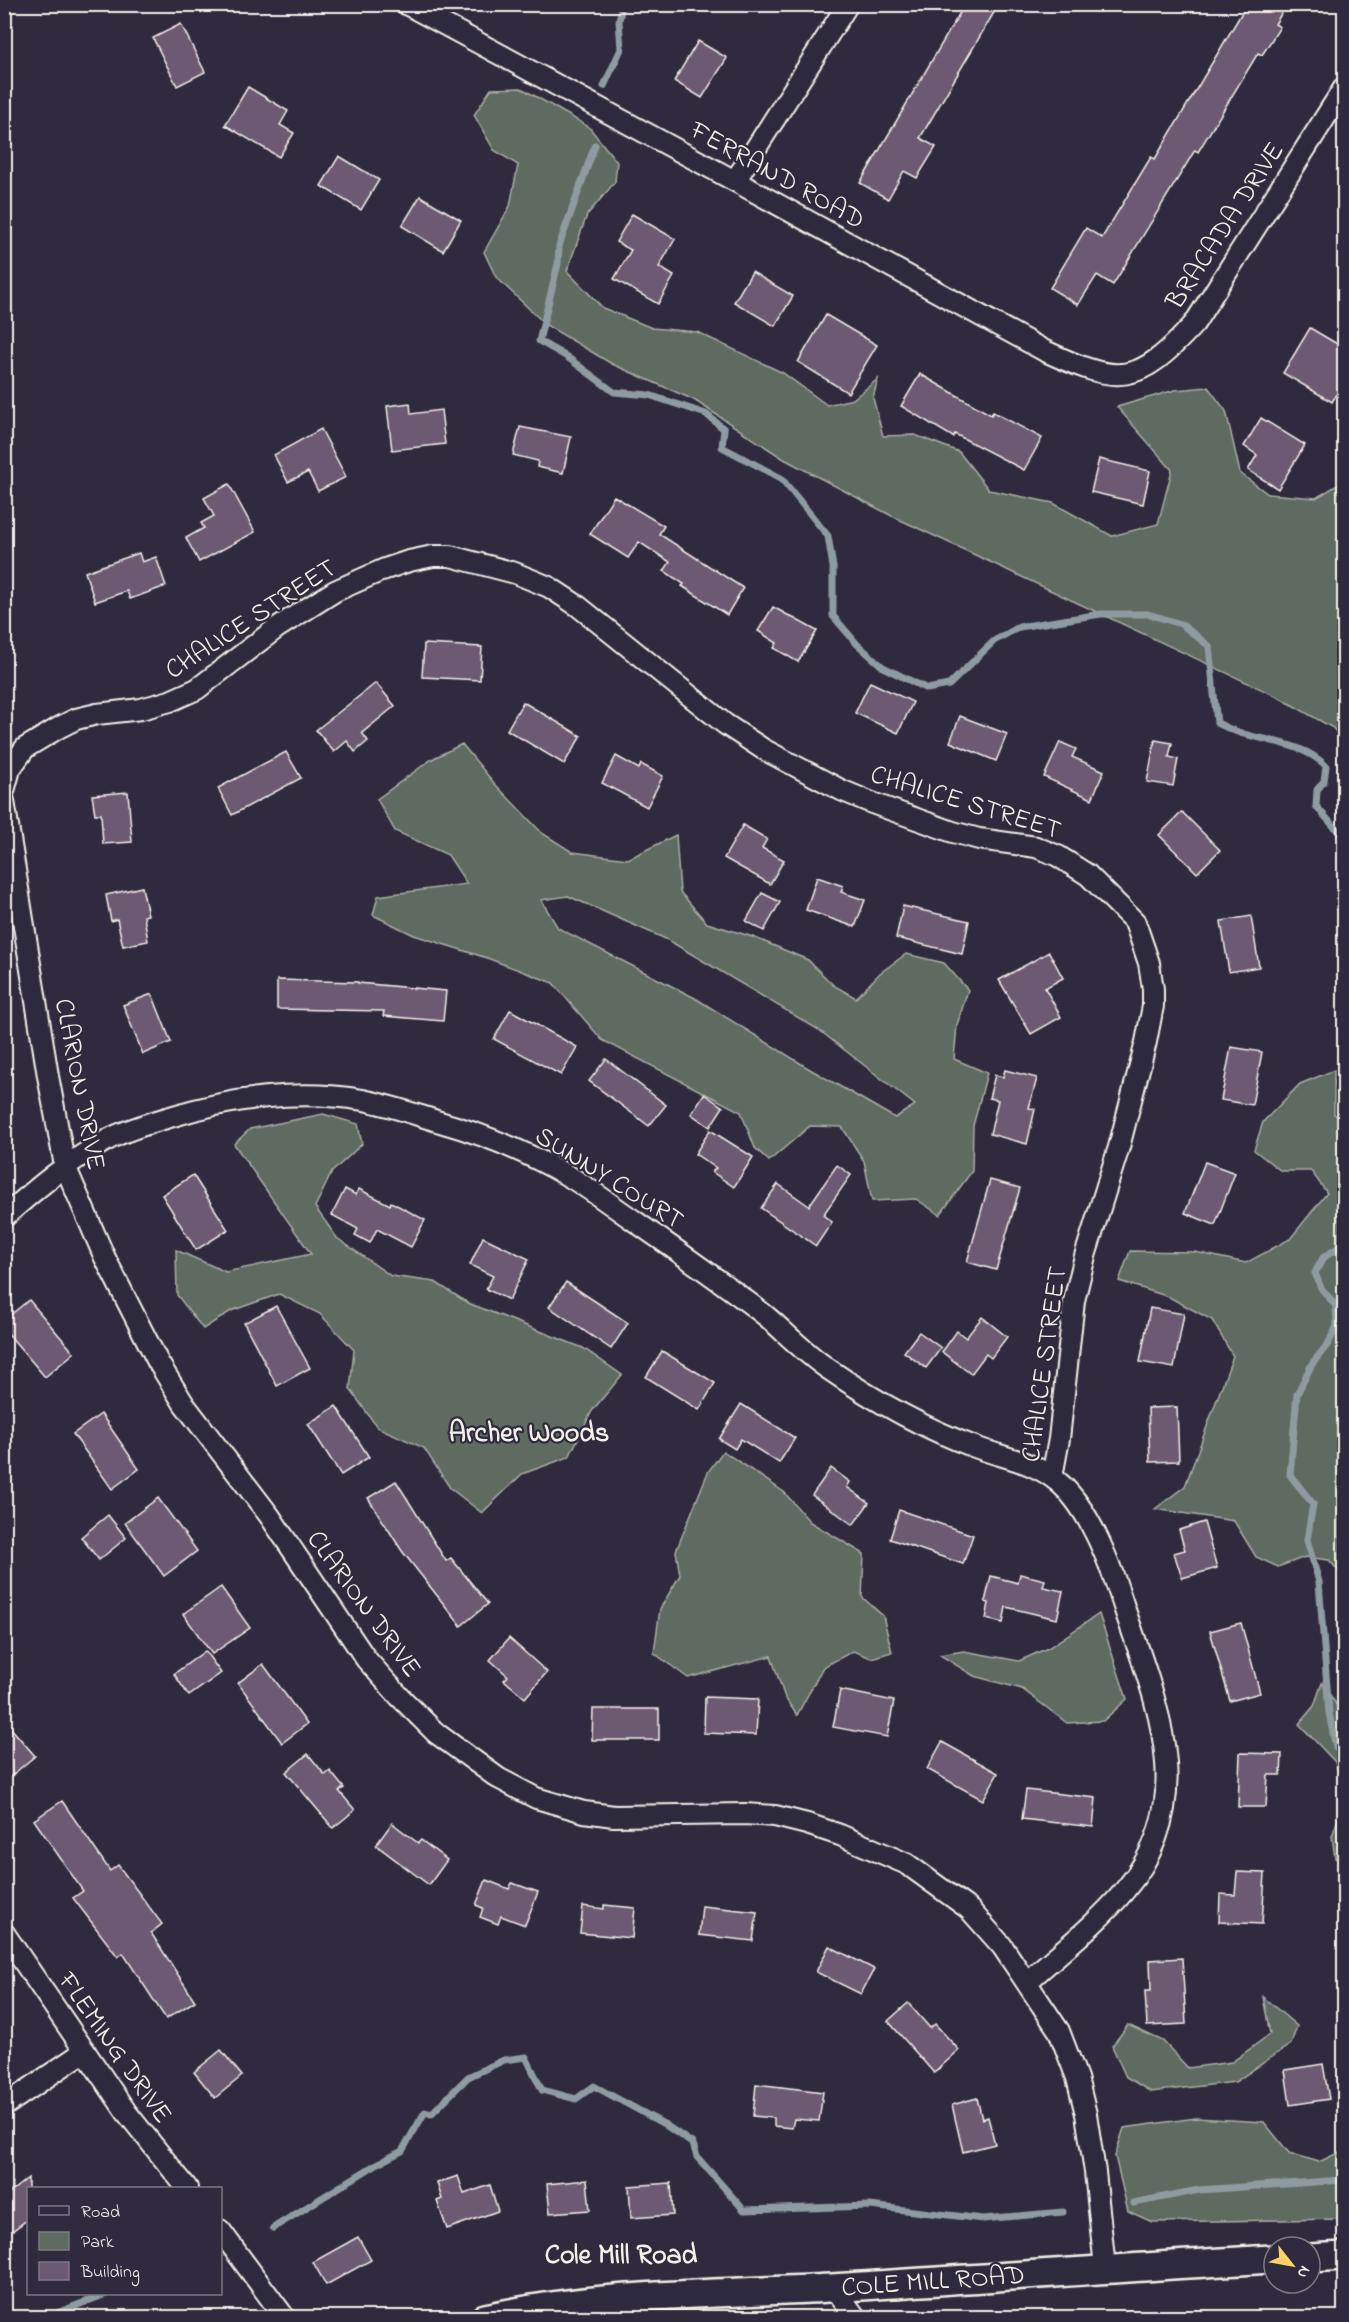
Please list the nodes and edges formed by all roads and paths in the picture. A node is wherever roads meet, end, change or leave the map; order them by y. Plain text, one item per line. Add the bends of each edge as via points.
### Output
1 (406, 4) edge
2 (848, 4) edge
3 (1344, 88) edge
4 (735, 181) junction
5 (1130, 374) joint
6 (4, 791) edge
7 (4, 801) edge
8 (65, 1166) junction
9 (4, 1218) edge
10 (1052, 1477) junction
11 (4, 1933) edge
12 (1028, 1981) junction
13 (85, 2051) junction
14 (4, 2106) edge
15 (186, 2187) edge
16 (222, 2233) edge
17 (1344, 2256) edge
18 (1322, 2257) edge
19 (1262, 2260) edge
20 (1105, 2268) junction
21 (834, 2288) junction
22 (285, 2318) edge
23 (484, 2318) edge
24 (856, 2318) edge

1 - 4 street, FERRAND ROAD
2 - 4 street
3 - 5 street, BRACADA DRIVE via 1194,324 1167,353
4 - 5 street, FERRAND ROAD via 1045,351 1080,367
6 - 10 street, CHALICE STREET via 10,769 25,748 60,727 97,714 170,701 217,675 278,627 335,591 409,561 450,556 515,573 549,587 725,724 841,790 979,839 1036,847 1088,875 1135,922 1149,963 1153,1006 1119,1147 1074,1301
7 - 8 street, CLARION DRIVE
8 - 9 street, SUNNY COURT
8 - 10 street, SUNNY COURT via 114,1137 149,1124 251,1099 357,1099 454,1126 524,1152 572,1178 700,1266 856,1388 906,1416 975,1447 1030,1464
8 - 12 street, CLARION DRIVE via 133,1316 184,1404 269,1515 366,1659 436,1733 498,1778 560,1806 614,1816 775,1816 840,1835 889,1855 969,1909
10 - 12 street, CHALICE STREET via 1080,1506 1116,1582 1158,1706 1166,1745 1166,1800 1146,1859 1127,1888
11 - 13 street, FLEMING DRIVE
12 - 20 street, CLARION DRIVE via 1059,2031 1077,2078 1095,2172
13 - 14 street
13 - 15 street, FLEMING DRIVE via 127,2113
16 - 22 street
17 - 18 street
19 - 20 street, COLE MILL ROAD
20 - 21 street, COLE MILL ROAD
21 - 23 street, COLE MILL ROAD via 597,2300
21 - 24 street

